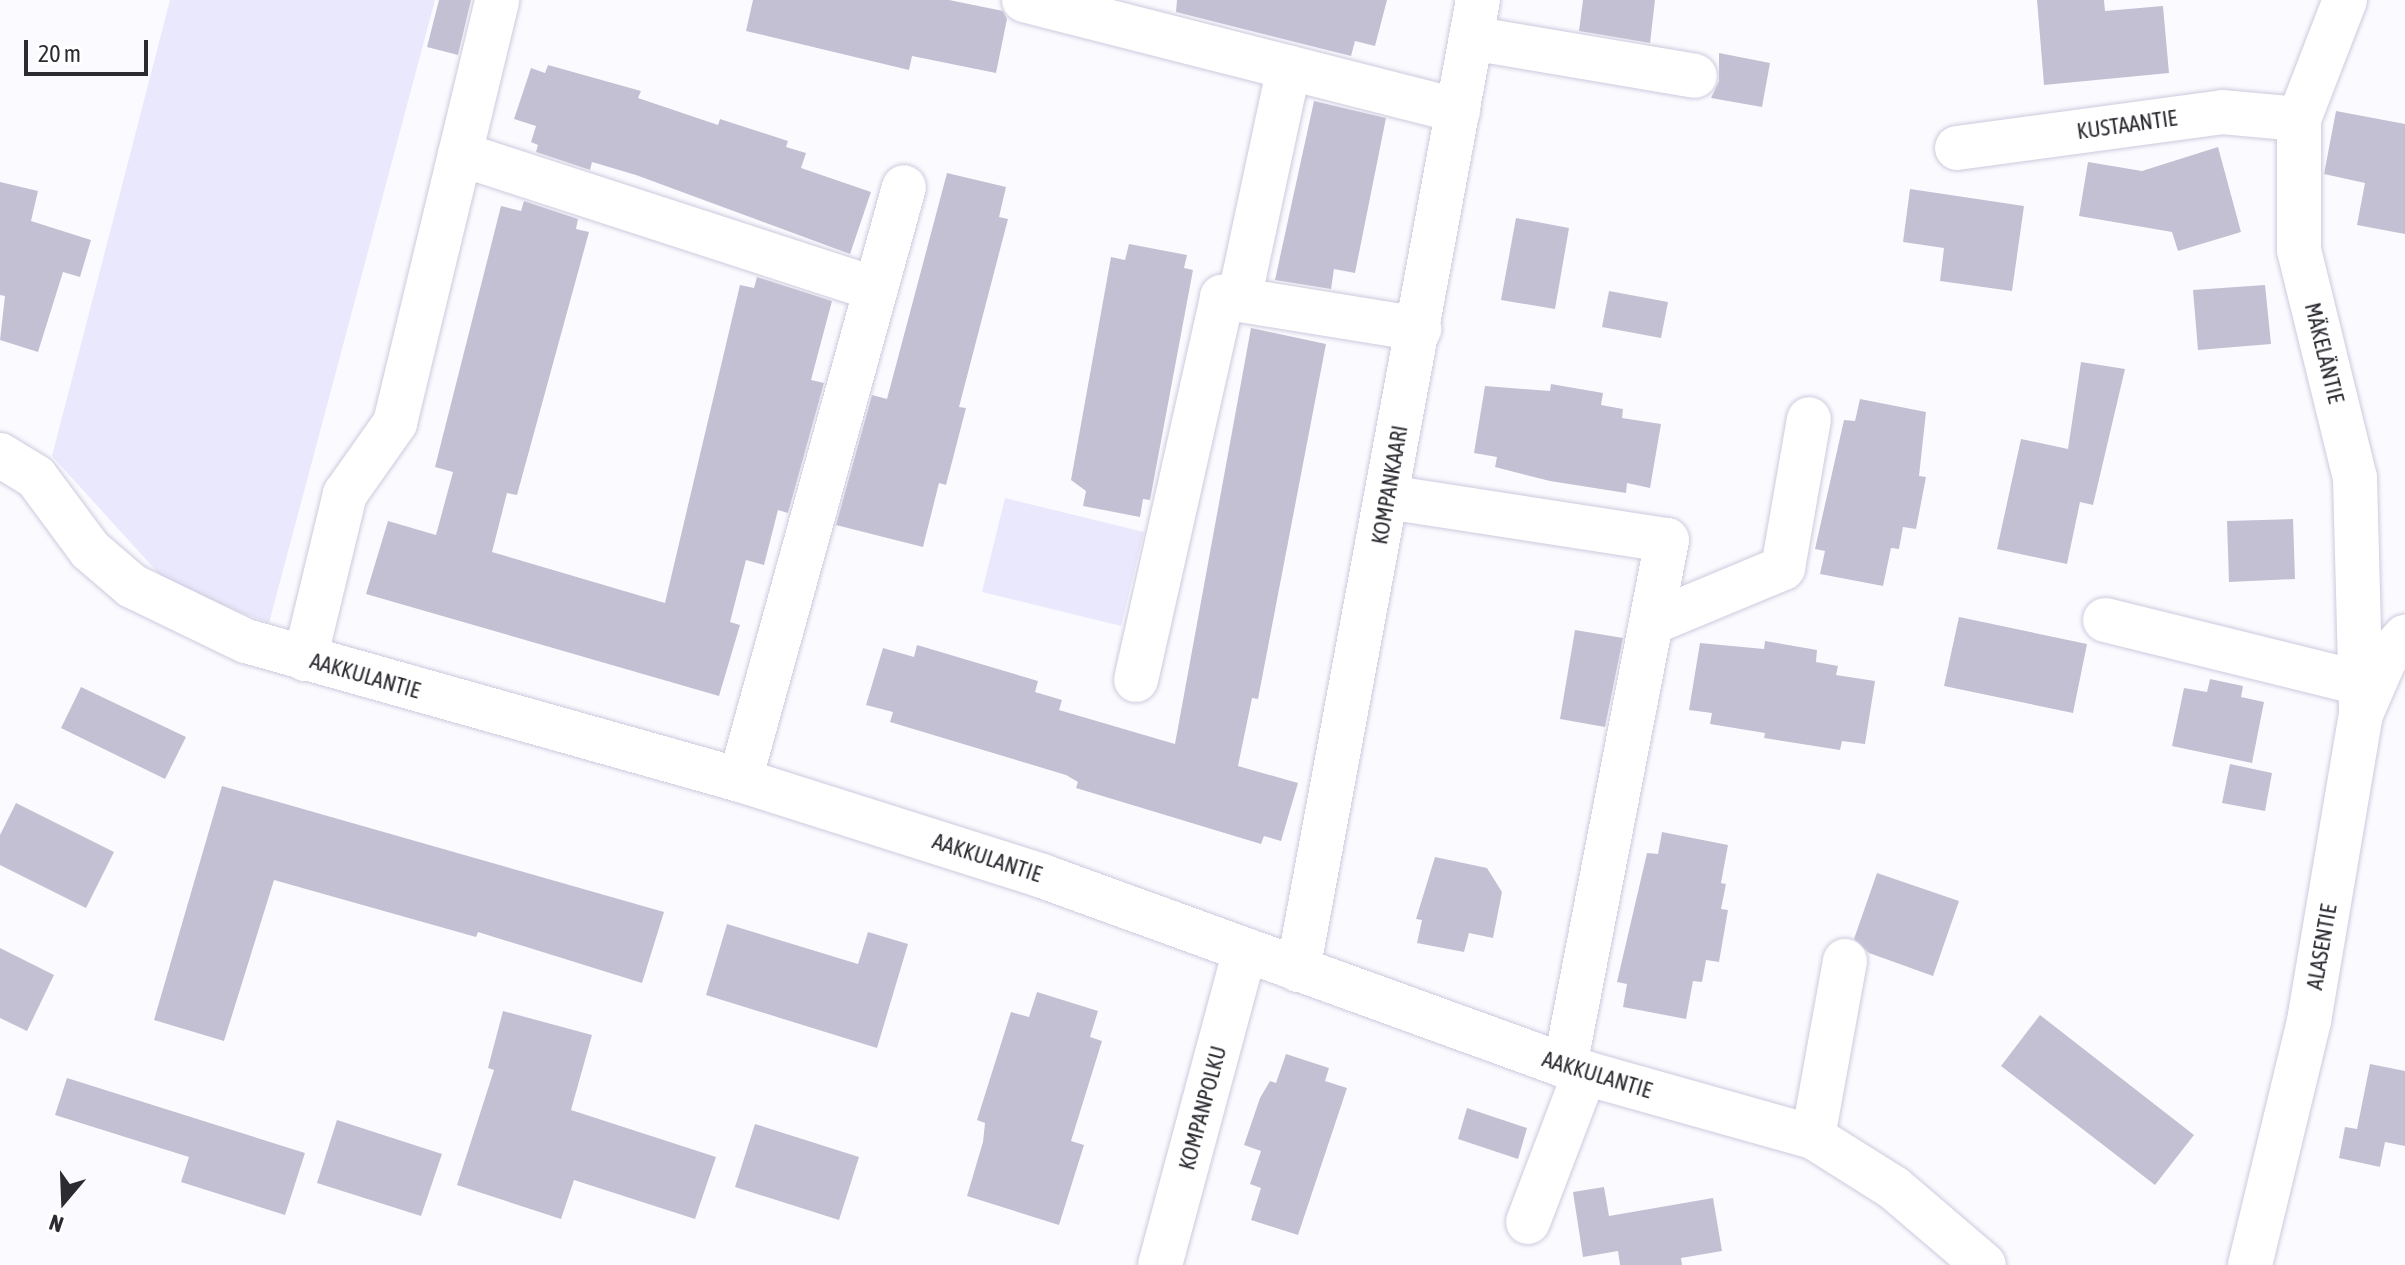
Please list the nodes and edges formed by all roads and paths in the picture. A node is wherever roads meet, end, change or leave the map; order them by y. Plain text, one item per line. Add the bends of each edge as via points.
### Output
1 (497, 0) edge
2 (1024, 0) edge
3 (2345, 0) edge
4 (1474, 19) edge
5 (1289, 67) junction
6 (1695, 76) dead end
7 (1458, 111) junction
8 (2299, 119) junction
9 (1957, 148) dead end
10 (460, 154) junction
11 (904, 187) dead end
12 (876, 289) junction
13 (1239, 300) junction
14 (1419, 329) junction
15 (1809, 419) dead end
16 (0, 455) edge
17 (1388, 497) junction
18 (2105, 620) dead end
19 (1651, 623) junction
20 (2405, 637) edge
21 (305, 659) junction
22 (1136, 680) dead end
23 (2360, 698) junction
24 (740, 780) junction
25 (1245, 951) junction
26 (1845, 961) dead end
27 (1298, 970) junction
28 (1575, 1070) junction
29 (1813, 1137) junction
30 (1528, 1222) dead end
31 (1160, 1265) edge
32 (1984, 1265) edge
33 (2250, 1265) edge

1 - 10 street
2 - 5 street
3 - 8 street, MÄKELÄNTIE
4 - 6 street
4 - 7 street, KOMPANKAARI
5 - 7 street
5 - 13 street
7 - 14 street, KOMPANKAARI
8 - 9 street, KUSTAANTIE via 2222,112
8 - 23 street, MÄKELÄNTIE via 2299,250 2355,478
10 - 12 street
10 - 21 street via 395,423 345,494
11 - 12 street
12 - 24 street
13 - 14 street
13 - 22 street via 1222,297
14 - 17 street, KOMPANKAARI
15 - 19 street via 1783,568
16 - 21 street, AAKKULANTIE via 36,477 90,550 132,586 232,635
17 - 19 street via 1667,540
17 - 27 street, KOMPANKAARI
18 - 23 street
19 - 28 street
20 - 23 street, ALASENTIE
21 - 24 street, AAKKULANTIE
23 - 33 street, ALASENTIE via 2309,1021
24 - 25 street, AAKKULANTIE via 1042,876
25 - 27 street, AAKKULANTIE
25 - 31 street, KOMPANPOLKU
26 - 29 street
27 - 28 street, AAKKULANTIE
28 - 29 street, AAKKULANTIE
28 - 30 street
29 - 32 street, AAKKULANTIE via 1894,1188

